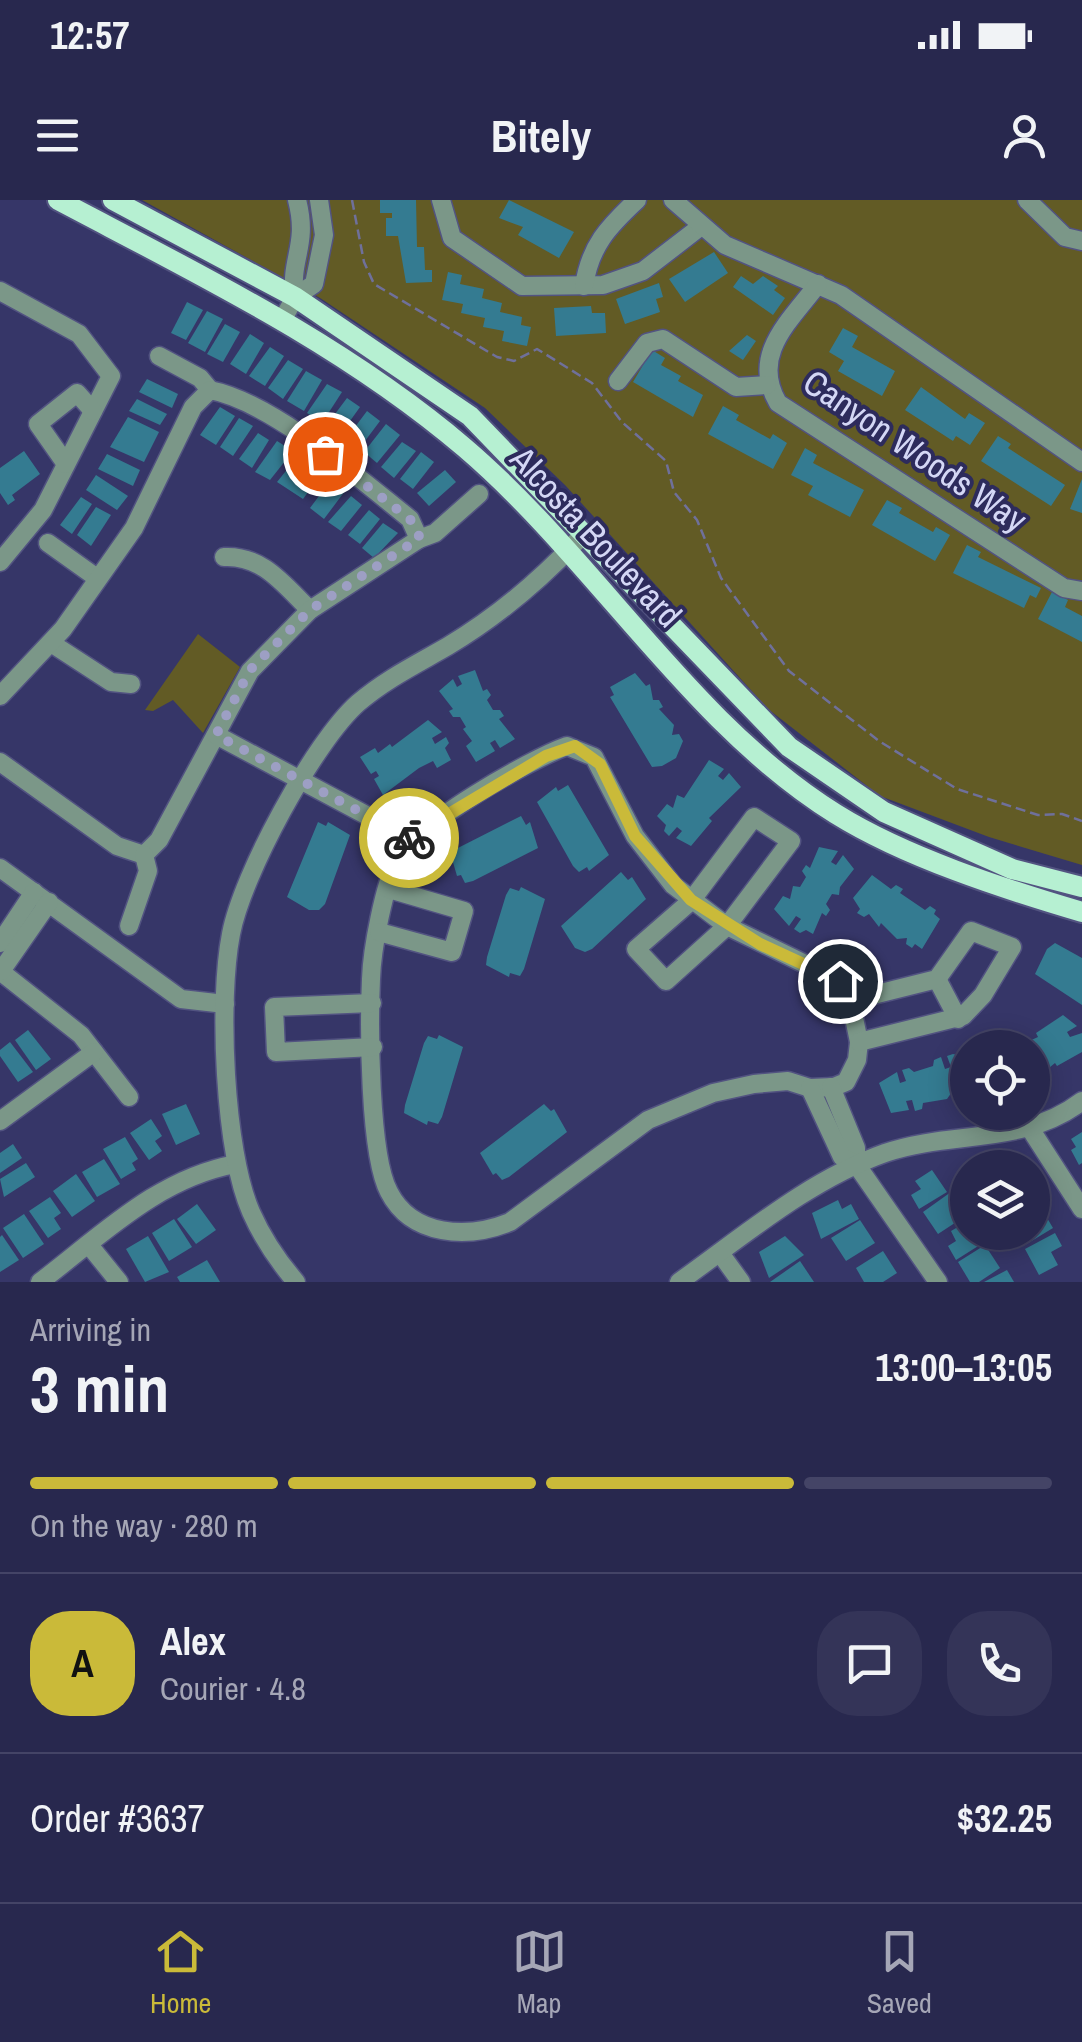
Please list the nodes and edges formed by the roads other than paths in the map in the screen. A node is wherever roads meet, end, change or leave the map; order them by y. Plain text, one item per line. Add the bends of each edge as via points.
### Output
1 (58, 200) edge
2 (112, 200) edge
3 (297, 200) edge
4 (318, 200) edge
5 (441, 200) edge
6 (637, 200) edge
7 (672, 200) edge
8 (1027, 200) edge
9 (700, 226) junction
10 (1082, 240) edge
11 (818, 284) junction
12 (584, 286) junction
13 (0, 291) edge
14 (295, 298) junction
15 (283, 320) junction
16 (158, 356) dead end
17 (618, 381) dead end
18 (767, 385) junction
19 (210, 390) junction
20 (93, 411) junction
21 (1082, 462) edge
22 (66, 464) junction
23 (480, 494) dead end
24 (585, 533) junction
25 (420, 538) junction
26 (48, 543) dead end
27 (569, 549) junction
28 (224, 557) dead end
29 (0, 562) edge
30 (96, 578) junction
31 (1082, 591) edge
32 (310, 610) junction
33 (51, 643) junction
34 (131, 684) dead end
35 (0, 696) edge
36 (216, 735) junction
37 (0, 762) edge
38 (302, 779) junction
39 (411, 839) junction
40 (144, 855) junction
41 (0, 868) edge
42 (1082, 886) edge
43 (389, 889) junction
44 (41, 897) junction
45 (691, 900) junction
46 (1082, 912) edge
47 (129, 926) dead end
48 (727, 926) junction
49 (379, 932) junction
50 (0, 942) edge
51 (0, 971) edge
52 (937, 979) junction
53 (853, 1000) junction
54 (224, 1004) junction
55 (372, 1004) junction
56 (958, 1018) junction
57 (859, 1042) junction
58 (373, 1047) junction
59 (94, 1052) junction
60 (831, 1087) junction
61 (810, 1088) junction
62 (129, 1097) dead end
63 (1082, 1101) edge
64 (1050, 1119) edge
65 (0, 1120) edge
66 (1031, 1130) joint
67 (236, 1164) junction
68 (856, 1164) junction
69 (1082, 1209) edge
70 (89, 1245) junction
71 (720, 1253) junction
72 (40, 1282) edge
73 (118, 1282) edge
74 (296, 1282) edge
75 (679, 1282) edge
76 (740, 1282) edge
77 (938, 1282) edge

1 - 15 main road, Alcosta Boulevard
2 - 14 main road, Alcosta Boulevard
3 - 14 street via 303,224 302,251 291,276
4 - 14 street via 320,262 314,284
5 - 12 street via 452,238 522,286
6 - 12 street via 588,256
7 - 9 street
8 - 10 street via 1065,238
9 - 11 street via 725,246
9 - 12 street via 643,271
11 - 18 street, Canyon Woods Way via 772,343
11 - 21 street
13 - 20 street via 79,334 90,348 111,376
14 - 15 street
14 - 24 main road, Alcosta Boulevard via 470,416
15 - 27 main road, Alcosta Boulevard via 465,448
16 - 19 street
17 - 18 street via 647,343 663,339 736,388
18 - 31 street, Canyon Woods Way via 778,403 932,506 1064,588
19 - 25 street via 232,394 356,475 410,519
19 - 30 street via 193,407 134,528
20 - 22 street
20 - 22 street via 77,393 38,424
22 - 29 street via 43,510
23 - 25 street via 435,534
24 - 27 street
24 - 42 main road, Alcosta Boulevard via 789,747 884,812 1012,869
25 - 32 street
26 - 30 street
27 - 38 street via 504,608 357,704 324,740
27 - 46 main road, Alcosta Boulevard via 748,746 836,814 963,873
28 - 32 street via 263,565
30 - 33 street
32 - 36 street via 250,670
33 - 34 street via 111,682
33 - 35 street
36 - 38 street
36 - 40 street via 159,840
37 - 40 street via 118,846
38 - 39 street
38 - 54 street via 241,900
39 - 43 street via 396,860
39 - 45 street via 546,756 575,746 600,764 635,836
40 - 47 street via 148,871
41 - 44 street
43 - 49 street
43 - 49 street via 464,911 452,952
44 - 50 street
44 - 51 street
44 - 54 street via 180,998
45 - 48 street
45 - 48 street via 636,949 666,981
45 - 48 street via 754,817 792,840
48 - 53 street via 840,981
49 - 55 street
51 - 59 street
52 - 53 street
52 - 56 street
52 - 56 street via 971,931 1012,946 972,1010
53 - 57 street
54 - 67 street
55 - 58 street
55 - 58 street via 274,1007 276,1052
56 - 57 street
57 - 60 street via 851,1076
58 - 61 street via 380,1171 402,1210 438,1232 490,1230 510,1222 624,1134 713,1093 788,1080
59 - 62 street
59 - 65 street
60 - 61 street
60 - 68 street
61 - 68 street via 842,1156
63 - 64 street
66 - 68 street via 891,1151
66 - 69 street
67 - 70 street via 199,1171 156,1193
67 - 74 street via 251,1212
68 - 71 street
68 - 77 street
70 - 72 street
70 - 73 street
71 - 75 street
71 - 76 street

